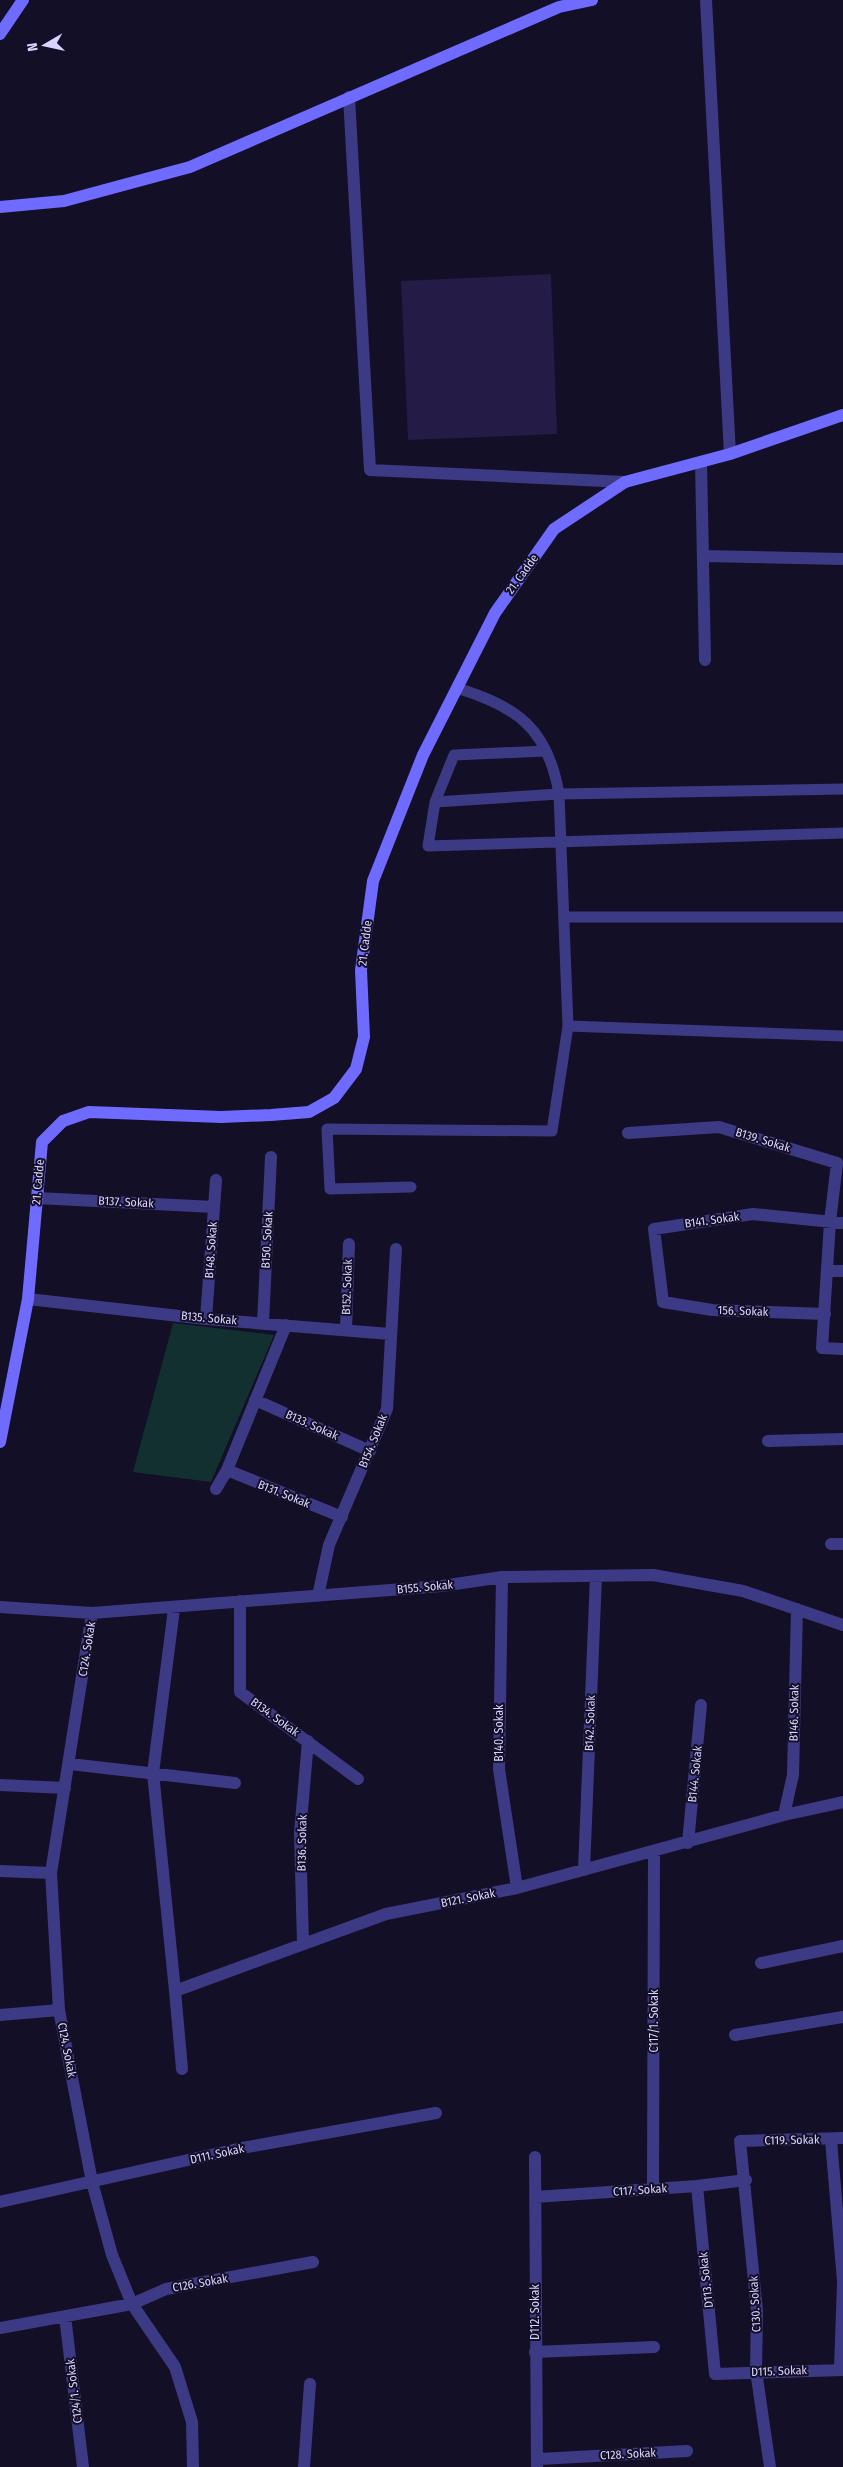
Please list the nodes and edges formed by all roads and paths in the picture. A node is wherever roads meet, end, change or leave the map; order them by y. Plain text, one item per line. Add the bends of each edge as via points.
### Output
1 (23, 0) edge
2 (592, 0) edge
3 (706, 0) edge
4 (0, 34) edge
5 (349, 98) junction
6 (0, 207) edge
7 (843, 415) edge
8 (730, 454) junction
9 (701, 462) junction
10 (625, 482) junction
11 (703, 556) junction
12 (843, 559) edge
13 (705, 660) dead end
14 (456, 688) junction
15 (546, 751) junction
16 (843, 789) edge
17 (559, 794) junction
18 (435, 802) junction
19 (843, 833) edge
20 (561, 842) junction
21 (564, 917) junction
22 (843, 917) edge
23 (568, 1026) junction
24 (843, 1036) edge
25 (628, 1133) dead end
26 (271, 1157) dead end
27 (216, 1180) dead end
28 (412, 1187) dead end
29 (37, 1198) junction
30 (214, 1207) junction
31 (836, 1223) edge
32 (349, 1244) dead end
33 (396, 1249) dead end
34 (827, 1271) junction
35 (843, 1271) edge
36 (28, 1299) junction
37 (663, 1302) joint
38 (825, 1314) junction
39 (206, 1319) junction
40 (263, 1323) junction
41 (286, 1325) junction
42 (346, 1330) junction
43 (390, 1334) junction
44 (843, 1349) edge
45 (255, 1400) junction
46 (843, 1439) edge
47 (768, 1440) dead end
48 (0, 1442) edge
49 (370, 1451) junction
50 (227, 1470) junction
51 (216, 1489) dead end
52 (342, 1517) junction
53 (596, 1576) junction
54 (502, 1577) junction
55 (318, 1596) junction
56 (240, 1601) junction
57 (0, 1607) edge
58 (174, 1609) junction
59 (797, 1609) junction
60 (92, 1613) junction
61 (843, 1625) edge
62 (701, 1704) dead end
63 (308, 1741) junction
64 (70, 1764) junction
65 (154, 1772) junction
66 (358, 1779) dead end
67 (235, 1783) dead end
68 (0, 1785) edge
69 (65, 1788) junction
70 (843, 1802) edge
71 (784, 1815) junction
72 (688, 1843) junction
73 (654, 1852) junction
74 (584, 1870) junction
75 (0, 1871) edge
76 (51, 1873) junction
77 (517, 1888) junction
78 (304, 1944) junction
79 (843, 1946) edge
80 (761, 1963) dead end
81 (175, 1991) junction
82 (59, 2010) junction
83 (0, 2015) edge
84 (843, 2017) edge
85 (735, 2035) dead end
86 (182, 2068) dead end
87 (436, 2113) dead end
88 (837, 2139) edge
89 (740, 2141) joint
90 (535, 2157) dead end
91 (746, 2180) junction
92 (92, 2182) junction
93 (697, 2186) junction
94 (653, 2189) junction
95 (535, 2197) junction
96 (0, 2202) edge
97 (313, 2262) dead end
98 (843, 2283) edge
99 (132, 2304) junction
100 (65, 2316) junction
101 (0, 2328) edge
102 (654, 2347) dead end
103 (535, 2352) junction
104 (841, 2369) edge
105 (756, 2371) junction
106 (715, 2374) joint
107 (310, 2384) dead end
108 (687, 2450) dead end
109 (538, 2463) edge
110 (83, 2467) edge
111 (193, 2467) edge
112 (304, 2467) edge
113 (770, 2467) edge

1 - 4 main road
2 - 5 main road via 558,7
3 - 8 street
5 - 6 main road via 190,167 64,201
5 - 10 street via 370,470
7 - 8 main road, 21. Cadde
8 - 9 main road, 21. Cadde
9 - 10 main road, 21. Cadde
9 - 11 street
10 - 14 main road, 21. Cadde via 554,529 494,613
11 - 12 street
11 - 13 street
14 - 15 lane via 499,703 520,716
14 - 29 main road, 21. Cadde via 423,755 373,881 361,970 364,1037 356,1069 334,1098 309,1112 221,1117 89,1112 63,1121 42,1142
15 - 17 lane
15 - 18 lane via 454,755
16 - 17 lane
17 - 18 lane
17 - 20 lane
18 - 20 lane via 428,846
19 - 20 lane
20 - 21 lane
21 - 22 lane
21 - 23 lane
23 - 24 lane
23 - 28 lane via 552,1131 327,1129 330,1189
25 - 31 street, B139. Sokak via 719,1127 837,1163
26 - 40 street, B150. Sokak
27 - 30 street, B148. Sokak
29 - 30 street, B137. Sokak
29 - 36 main road, 21. Cadde
30 - 39 street, B148. Sokak
31 - 34 street
31 - 37 street, B141. Sokak via 753,1214 654,1229
32 - 42 street, B152. Sokak
33 - 43 street, B154. Sokak
34 - 35 street
34 - 38 street
36 - 39 street, B135. Sokak
36 - 48 main road, 21. Cadde
37 - 38 street, 156. Sokak via 712,1310
38 - 44 street via 822,1348
39 - 40 street, B135. Sokak
40 - 41 street, B135. Sokak
41 - 42 street, B135. Sokak
41 - 45 street
42 - 43 street, B135. Sokak
43 - 49 street, B154. Sokak via 387,1409
45 - 49 street, B133. Sokak
45 - 50 street
46 - 47 street
49 - 52 street, B154. Sokak
50 - 51 street
50 - 52 street, B131. Sokak
52 - 55 street, B154. Sokak via 329,1545
53 - 54 street, B155. Sokak
53 - 59 street, B155. Sokak via 653,1575 743,1591
53 - 74 street, B142. Sokak
54 - 55 street, B155. Sokak via 442,1586
54 - 77 street, B140. Sokak via 499,1770
55 - 56 street, B155. Sokak
56 - 58 street, B155. Sokak
56 - 63 street, B134. Sokak via 240,1692
57 - 60 street, B155. Sokak
58 - 60 street, B155. Sokak
58 - 65 street
59 - 61 street, B155. Sokak
59 - 71 street, B146. Sokak via 793,1775
60 - 64 street, C124. Sokak
62 - 72 street, B144. Sokak
63 - 66 street, B134. Sokak
63 - 78 street, B136. Sokak via 300,1833
64 - 65 street
64 - 69 street, C124. Sokak
65 - 67 street
65 - 81 street
68 - 69 street
69 - 76 street, C124. Sokak
70 - 71 street, B121. Sokak
71 - 72 street, B121. Sokak
72 - 73 street, B121. Sokak
73 - 74 street, B121. Sokak
73 - 94 street, C117/1. Sokak
74 - 77 street, B121. Sokak
75 - 76 street
76 - 82 street, C124. Sokak
77 - 78 street, B121. Sokak via 386,1914
78 - 81 street, B121. Sokak
79 - 80 street
81 - 86 street
82 - 83 street
82 - 92 street, C124. Sokak
84 - 85 street
87 - 92 street, D111. Sokak via 242,2148
88 - 89 street, C119. Sokak
88 - 98 street
89 - 91 street, C130. Sokak
90 - 95 street, D112. Sokak
91 - 93 street, C117. Sokak
91 - 105 street, C130. Sokak via 758,2311
92 - 96 street, D111. Sokak
92 - 99 street, C124. Sokak via 112,2255
93 - 94 street, C117. Sokak
93 - 106 street, D113. Sokak
94 - 95 street, C117. Sokak
95 - 103 street, D112. Sokak
97 - 99 street, C126. Sokak via 166,2289
98 - 104 street
99 - 100 street, C126. Sokak
99 - 111 street, C124. Sokak via 175,2367 192,2422
100 - 101 street, C126. Sokak
100 - 110 street, C124/1. Sokak
102 - 103 street
103 - 109 street, D112. Sokak
104 - 105 street, D115. Sokak
105 - 106 street, D115. Sokak
105 - 113 street, C130. Sokak
107 - 112 street
108 - 109 street, C128. Sokak

